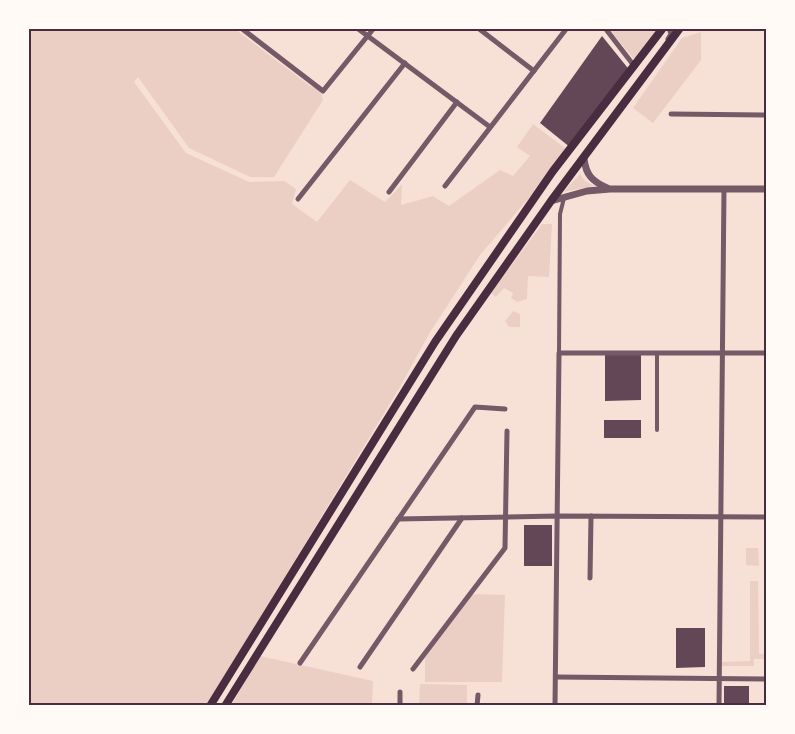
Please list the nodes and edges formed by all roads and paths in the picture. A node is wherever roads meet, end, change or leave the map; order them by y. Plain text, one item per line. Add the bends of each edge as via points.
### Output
1 (241, 28) edge
2 (357, 28) edge
3 (374, 28) edge
4 (478, 28) edge
5 (567, 28) edge
6 (605, 28) edge
7 (663, 28) edge
8 (669, 28) edge
9 (680, 28) edge
10 (368, 37) junction
11 (663, 51) junction
12 (405, 63) junction
13 (635, 67) junction
14 (534, 71) junction
15 (457, 102) junction
16 (671, 114) dead end
17 (766, 115) edge
18 (490, 127) junction
19 (584, 159) junction
20 (445, 186) dead end
21 (610, 189) junction
22 (724, 189) junction
23 (766, 189) edge
24 (388, 192) dead end
25 (564, 197) junction
26 (298, 199) dead end
27 (551, 201) junction
28 (657, 352) junction
29 (559, 353) junction
30 (723, 353) junction
31 (766, 353) edge
32 (505, 409) dead end
33 (657, 430) dead end
34 (507, 431) dead end
35 (558, 516) junction
36 (591, 516) junction
37 (504, 517) junction
38 (722, 517) junction
39 (766, 517) edge
40 (462, 518) junction
41 (398, 519) junction
42 (590, 578) dead end
43 (300, 663) dead end
44 (360, 667) dead end
45 (413, 669) dead end
46 (556, 677) junction
47 (719, 679) junction
48 (766, 680) edge
49 (400, 692) dead end
50 (478, 695) dead end
51 (210, 705) edge
52 (225, 705) edge
53 (400, 705) edge
54 (477, 705) edge
55 (555, 705) edge
56 (719, 705) edge

1 - 10 street via 323,92
2 - 10 street
3 - 10 street
4 - 14 street
5 - 14 street
6 - 13 street
7 - 13 highway
8 - 11 street via 671,34
9 - 11 highway
10 - 12 street
11 - 19 highway
12 - 15 street
12 - 26 street
13 - 51 highway via 553,171 435,342
14 - 18 street
15 - 18 street
15 - 24 street
16 - 17 street
18 - 20 street
19 - 21 street via 588,176
19 - 27 highway
21 - 22 street
21 - 25 street
22 - 23 street
22 - 30 street
25 - 27 street
25 - 29 street via 560,214
27 - 52 highway via 456,336
28 - 29 street
28 - 30 street
28 - 33 street
29 - 35 street
30 - 31 street
30 - 38 street
32 - 41 street via 475,407
34 - 37 street
35 - 36 street
35 - 37 street
35 - 46 street
36 - 38 street
36 - 42 street
37 - 40 street
37 - 45 street via 505,548
38 - 39 street
38 - 47 street
40 - 41 street
40 - 44 street
41 - 43 street
46 - 47 street
46 - 55 street
47 - 48 street
47 - 56 street
49 - 53 street
50 - 54 street

